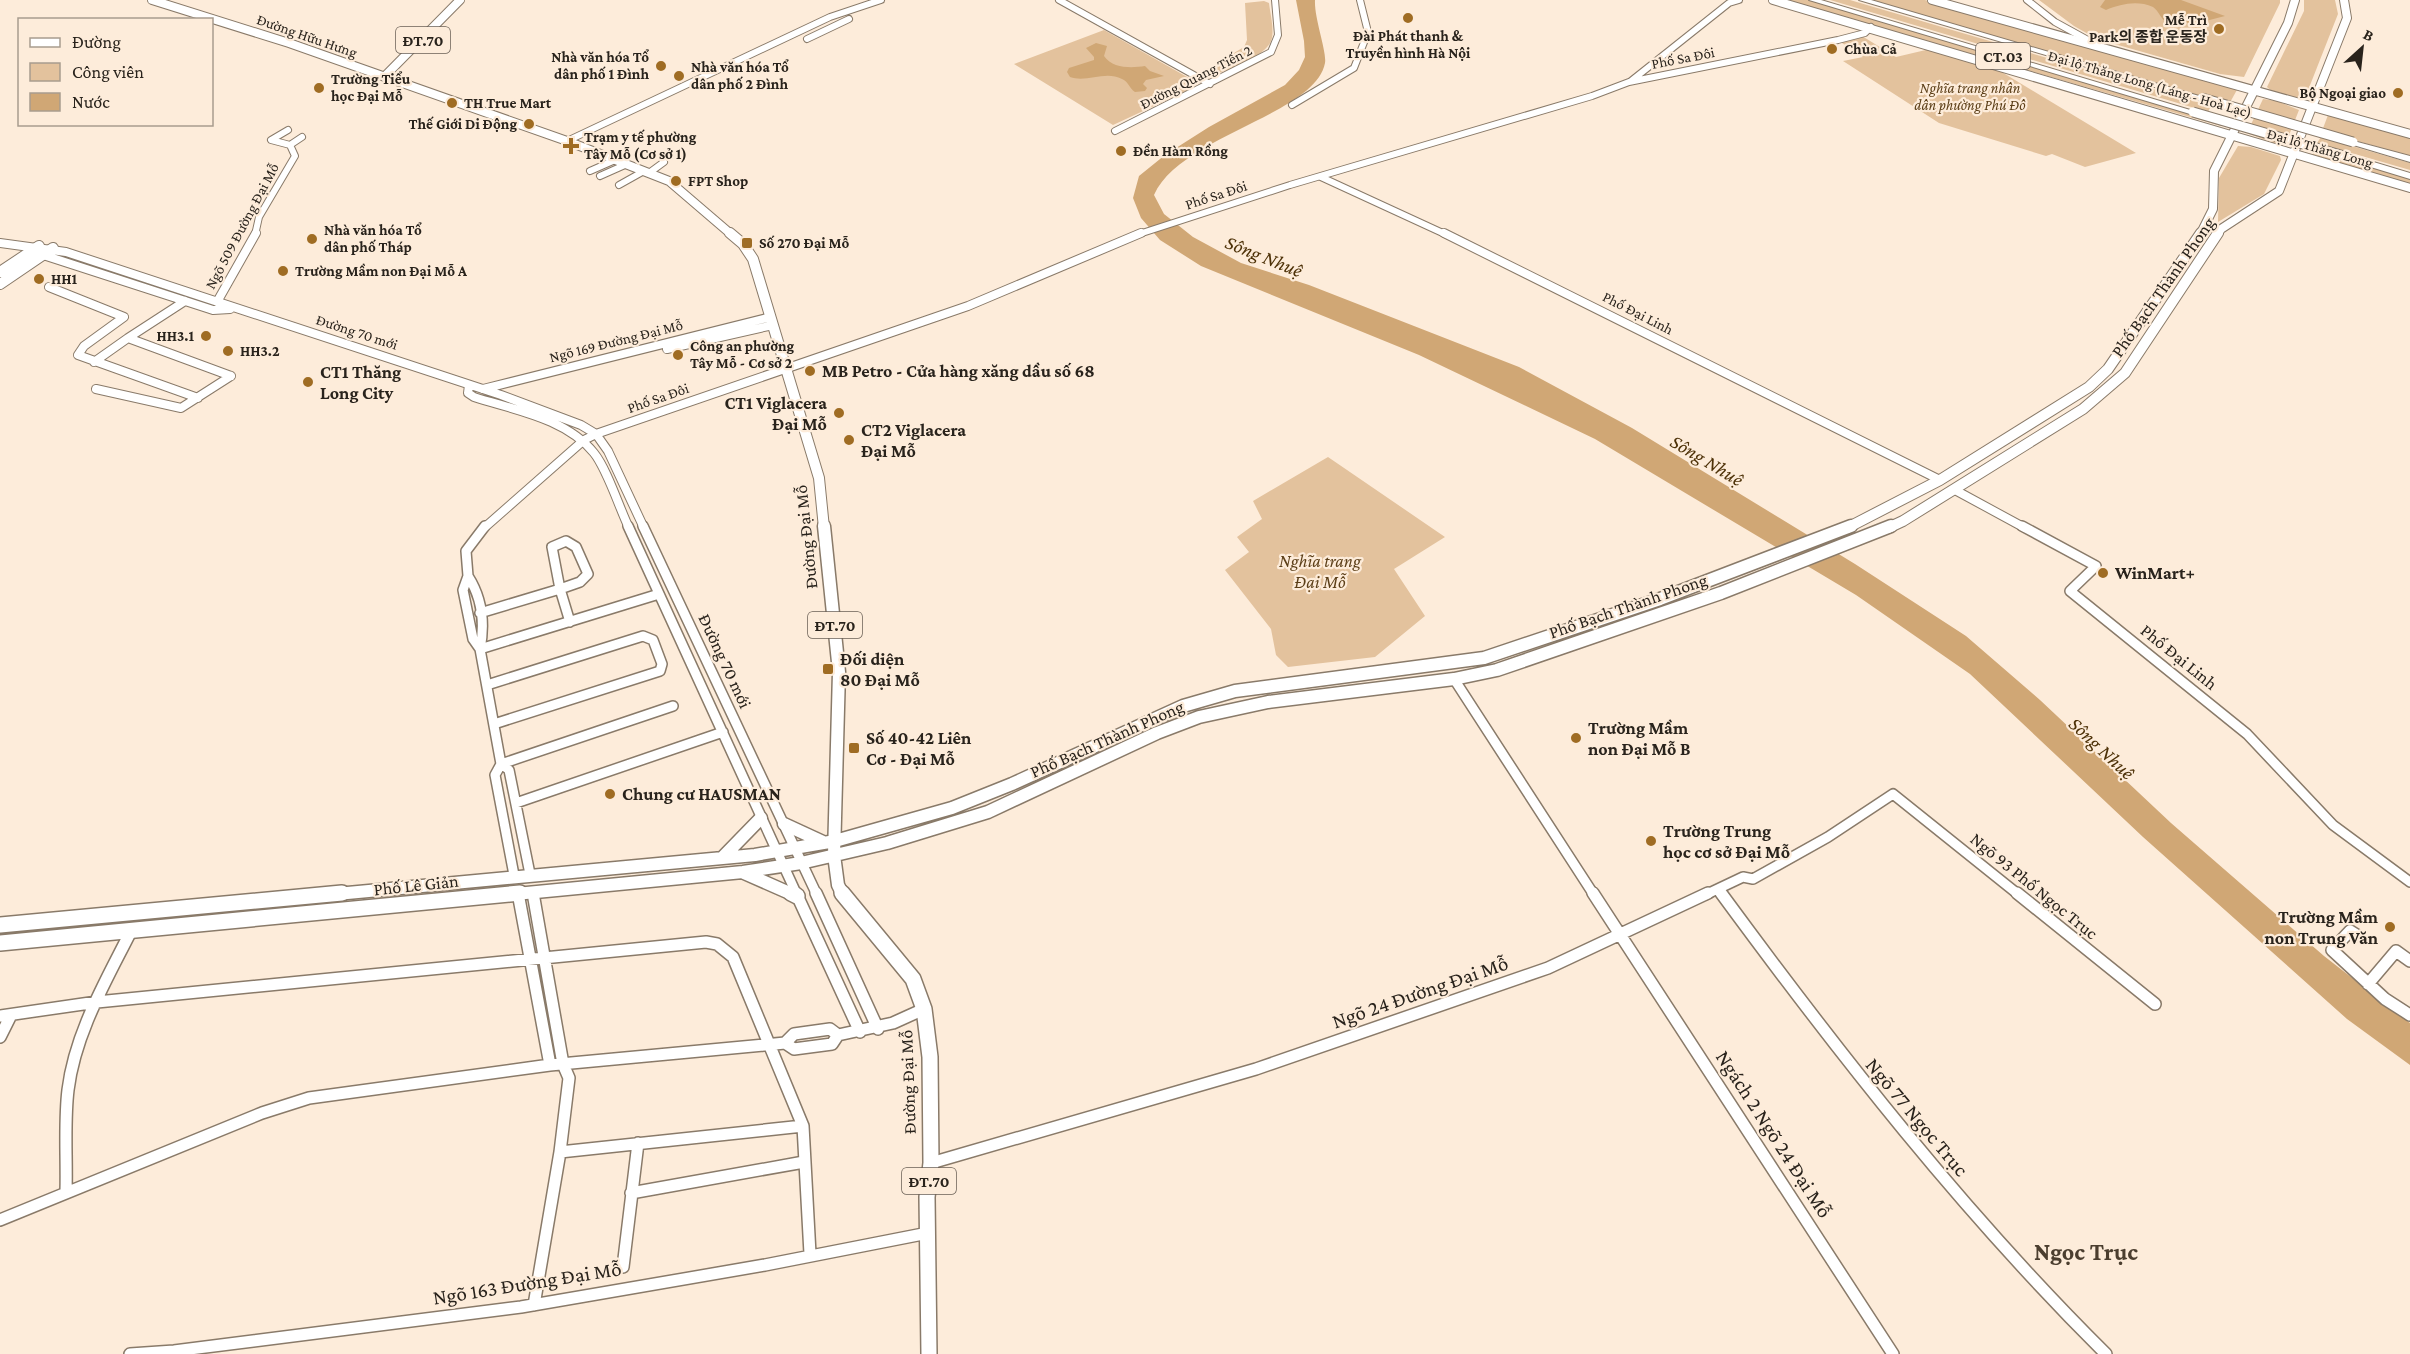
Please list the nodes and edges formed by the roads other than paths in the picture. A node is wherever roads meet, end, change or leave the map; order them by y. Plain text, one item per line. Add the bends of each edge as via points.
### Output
1 (152, 0) edge
2 (460, 0) edge
3 (878, 0) edge
4 (1059, 0) edge
5 (1275, 0) edge
6 (1360, 0) edge
7 (1739, 0) edge
8 (1773, 0) edge
9 (1813, 0) edge
10 (1863, 0) edge
11 (1932, 0) edge
12 (2027, 0) edge
13 (2295, 0) edge
14 (2344, 0) edge
15 (1728, 2) edge
16 (209, 18) edge
17 (213, 19) edge
18 (849, 19) dead end
19 (2055, 22) junction
20 (1871, 27) junction
21 (2040, 30) junction
22 (807, 39) dead end
23 (2100, 47) junction
24 (1644, 70) junction
25 (384, 77) junction
26 (1656, 78) junction
27 (2260, 80) junction
28 (1629, 82) junction
29 (2228, 82) junction
30 (1210, 84) junction
31 (2255, 90) junction
32 (2318, 96) junction
33 (1292, 105) dead end
34 (2314, 106) junction
35 (2343, 115) junction
36 (2200, 126) junction
37 (288, 130) dead end
38 (1115, 131) dead end
39 (2410, 134) edge
40 (302, 136) dead end
41 (2231, 136) junction
42 (567, 141) junction
43 (290, 145) junction
44 (2225, 147) junction
45 (2294, 154) junction
46 (2410, 159) edge
47 (615, 160) junction
48 (664, 162) dead end
49 (627, 164) junction
50 (2331, 165) junction
51 (2290, 169) junction
52 (590, 171) dead end
53 (646, 172) junction
54 (600, 176) dead end
55 (2410, 176) edge
56 (1321, 177) junction
57 (619, 184) dead end
58 (2410, 188) edge
59 (0, 243) edge
60 (53, 248) joint
61 (0, 249) edge
62 (41, 250) junction
63 (29, 252) junction
64 (0, 272) edge
65 (0, 284) edge
66 (48, 287) dead end
67 (185, 301) junction
68 (217, 302) junction
69 (236, 308) junction
70 (772, 321) junction
71 (128, 338) junction
72 (94, 362) junction
73 (787, 368) junction
74 (96, 389) dead end
75 (482, 389) junction
76 (470, 391) junction
77 (491, 392) junction
78 (198, 398) junction
79 (2055, 409) junction
80 (2070, 418) junction
81 (596, 434) junction
82 (584, 440) junction
83 (1940, 480) junction
84 (1955, 490) junction
85 (468, 576) junction
86 (561, 589) junction
87 (659, 594) junction
88 (1660, 599) junction
89 (1669, 611) junction
90 (480, 613) junction
91 (570, 622) junction
92 (480, 649) junction
93 (1454, 679) junction
94 (487, 685) junction
95 (1235, 691) junction
96 (673, 706) dead end
97 (1240, 706) junction
98 (494, 724) junction
99 (723, 732) junction
100 (501, 764) junction
101 (1893, 794) joint
102 (516, 803) junction
103 (761, 818) junction
104 (784, 824) junction
105 (831, 846) junction
106 (796, 849) junction
107 (776, 853) junction
108 (723, 857) junction
109 (801, 863) junction
110 (783, 866) junction
111 (743, 872) junction
112 (531, 874) junction
113 (514, 875) junction
114 (2410, 882) edge
115 (1718, 889) junction
116 (533, 892) junction
117 (518, 893) junction
118 (797, 897) junction
119 (140, 912) junction
120 (0, 925) edge
121 (130, 932) junction
122 (1622, 935) junction
123 (2358, 936) dead end
124 (0, 943) edge
125 (545, 960) junction
126 (530, 961) junction
127 (2410, 961) edge
128 (2368, 984) junction
129 (97, 1002) junction
130 (2155, 1004) dead end
131 (924, 1009) junction
132 (6, 1015) edge
133 (2410, 1015) edge
134 (878, 1029) junction
135 (860, 1032) junction
136 (0, 1037) edge
137 (770, 1044) junction
138 (564, 1064) junction
139 (550, 1065) junction
140 (803, 1126) junction
141 (638, 1143) junction
142 (560, 1152) junction
143 (804, 1162) junction
144 (931, 1163) junction
145 (66, 1192) junction
146 (631, 1193) junction
147 (0, 1220) edge
148 (928, 1233) junction
149 (810, 1254) junction
150 (623, 1267) dead end
151 (534, 1305) junction
152 (130, 1354) edge
153 (929, 1354) edge
154 (1893, 1354) edge
155 (2106, 1354) edge

1 - 16 main road, Đường Hữu Hưng
2 - 25 main road, ĐT.70
3 - 42 street via 830,17
4 - 30 street
5 - 30 street, Đường Quang Tiến 2 via 1275,47 1266,56
6 - 33 street via 1368,33 1358,61 1353,68
7 - 15 street
8 - 20 main road, Đại lộ Thăng Long
9 - 55 highway, Đại lộ Thăng Long (Láng - Hoà Lạc) / CT.03, bridge
10 - 46 highway, Đại lộ Thăng Long (Láng - Hoà Lạc) / CT.03, bridge
11 - 21 main road
12 - 19 street
13 - 27 main road, Phố Bạch Thành Phong via 2294,11
14 - 32 main road, Phố Bạch Thành Phong via 2347,18
15 - 24 street
17 - 25 main road, Đường Hữu Hưng
18 - 22 street
19 - 21 street via 2055,27
19 - 23 street
20 - 26 street, Phố Sa Đôi via 1852,37
20 - 36 main road, Đại lộ Thăng Long
21 - 23 main road
23 - 29 main road
24 - 26 street via 1647,76
24 - 28 street
25 - 42 main road, Đường Đại Mỗ / ĐT.70
26 - 28 street, Phố Sa Đôi
27 - 29 main road
27 - 31 main road, Phố Bạch Thành Phong
28 - 56 street, Phố Sa Đôi
29 - 31 main road
30 - 38 street, Đường Quang Tiến 2
31 - 34 main road
31 - 41 main road, Phố Bạch Thành Phong
32 - 34 main road, Phố Bạch Thành Phong
32 - 35 main road
34 - 35 main road
34 - 45 main road, Phố Bạch Thành Phong
35 - 39 main road
36 - 41 main road, Đại lộ Thăng Long
36 - 44 main road
37 - 43 street via 271,140
40 - 43 street, Ngõ 509 Đường Đại Mỗ
41 - 44 main road, Phố Bạch Thành Phong
41 - 45 main road, Đại lộ Thăng Long
42 - 47 main road, Đường Đại Mỗ / ĐT.70
43 - 68 street, Ngõ 509 Đường Đại Mỗ via 295,156 259,217 258,229 239,268
44 - 79 main road, Phố Bạch Thành Phong via 2214,171 2213,209 2207,225 2108,369
45 - 50 main road, Đại lộ Thăng Long
45 - 51 main road, Phố Bạch Thành Phong
47 - 49 main road, Đường Đại Mỗ / ĐT.70
47 - 52 street
48 - 53 street
49 - 53 main road, Đường Đại Mỗ / ĐT.70
49 - 54 street
50 - 51 main road
50 - 58 main road, Đại lộ Thăng Long
51 - 80 main road, Phố Bạch Thành Phong via 2279,191 2221,229 2125,373
53 - 57 street
53 - 70 main road, Đường Đại Mỗ / ĐT.70 via 669,181 743,244 753,259
56 - 73 street, Phố Sa Đôi via 1148,232 968,306
56 - 83 street, Phố Đại Linh via 1815,415
59 - 62 street, Đường 70 mới
60 - 62 main road
60 - 68 street, Đường 70 mới
61 - 63 street
62 - 63 main road
62 - 65 main road
62 - 67 street, Đường 70 mới
63 - 64 main road
66 - 72 street via 124,317 84,346 78,355
67 - 69 street, Đường 70 mới via 213,310
67 - 71 street
68 - 69 street, Đường 70 mới
69 - 76 street, Đường 70 mới
70 - 73 main road, Đường Đại Mỗ / ĐT.70
70 - 75 street, Ngõ 169 Đường Đại Mỗ
70 - 77 street, Ngõ 169 Đường Đại Mỗ
71 - 72 street
71 - 78 street via 231,376
72 - 78 street
73 - 81 street, Phố Sa Đôi
73 - 105 main road, Đường Đại Mỗ / ĐT.70 via 816,461 830,566 839,672
74 - 78 street via 181,408
75 - 76 street, Ngõ 169 Đường Đại Mỗ
75 - 77 street
76 - 77 street, Ngõ 169 Đường Đại Mỗ
76 - 82 street, Đường 70 mới via 565,428
77 - 81 street
79 - 80 main road
79 - 83 main road, Phố Bạch Thành Phong
80 - 84 main road, Phố Bạch Thành Phong
81 - 82 street, Phố Sa Đôi
81 - 104 street, Đường 70 mới via 608,451
82 - 85 street, Phố Sa Đôi via 471,541 466,551
82 - 87 street, Đường 70 mới via 595,453
83 - 88 main road, Phố Bạch Thành Phong via 1836,533
84 - 89 main road, Phố Bạch Thành Phong via 1903,521 1851,544
84 - 114 street, Phố Đại Linh via 2096,566 2070,591 2247,734 2333,825
85 - 90 street via 475,585
85 - 92 street, Phố Sa Đôi via 463,590 473,639
86 - 86 street via 578,584 588,574 570,540 552,547
86 - 90 street
86 - 91 street
87 - 91 street
87 - 99 street, Đường 70 mới
88 - 89 main road
88 - 95 main road, Phố Bạch Thành Phong via 1484,658
89 - 93 main road, Phố Bạch Thành Phong via 1497,670
90 - 92 street via 484,636
91 - 92 street
92 - 94 street
93 - 97 main road, Phố Bạch Thành Phong
93 - 122 street, Ngách 2 Ngõ 24 Đại Mỗ
94 - 98 street
94 - 98 street via 642,636 653,640 662,664 660,671
95 - 97 main road
95 - 105 main road, Phố Bạch Thành Phong via 1146,721 984,796
96 - 100 street
97 - 105 main road, Phố Bạch Thành Phong via 1157,733 988,812 887,843
98 - 100 street
99 - 102 street
99 - 103 street, Đường 70 mới
100 - 102 street via 509,770
100 - 113 street via 495,775
101 - 115 street, Ngõ 24 Đường Đại Mỗ via 1828,837 1753,879 1743,877
101 - 130 street, Ngõ 93 Phố Ngọc Trục
102 - 112 street
103 - 107 street, Đường 70 mới
103 - 108 main road
104 - 105 main road
104 - 106 street, Đường 70 mới
105 - 106 main road, Phố Lê Giản
105 - 109 main road, Phố Lê Giản
105 - 131 main road, Đường Đại Mỗ / ĐT.70 via 838,885 846,901 913,979
106 - 107 main road, Phố Lê Giản
106 - 109 street, Đường 70 mới
107 - 108 main road, Phố Lê Giản
107 - 110 street, Đường 70 mới
108 - 112 main road, Phố Lê Giản
109 - 110 main road, Phố Lê Giản
109 - 134 street, Đường 70 mới
110 - 111 main road, Phố Lê Giản
110 - 118 street, Đường 70 mới
111 - 116 main road, Phố Lê Giản
111 - 118 main road
112 - 113 main road, Phố Lê Giản
113 - 119 main road, Phố Lê Giản
115 - 122 street, Ngõ 24 Đường Đại Mỗ
115 - 155 street, Ngõ 77 Ngọc Trục via 1834,1048 1895,1123 2010,1256
116 - 117 main road, Phố Lê Giản
116 - 125 street
117 - 121 main road, Phố Lê Giản
117 - 126 street
118 - 135 street, Đường 70 mới
119 - 120 main road, Phố Lê Giản
119 - 121 main road
121 - 124 main road, Phố Lê Giản
121 - 129 street
122 - 144 street, Ngõ 24 Đường Đại Mỗ via 1548,968 1256,1069
122 - 154 street, Ngách 2 Ngõ 24 Đại Mỗ
123 - 128 street via 2350,931 2332,950
125 - 126 street
125 - 137 street via 706,942 717,944 733,957
125 - 138 street
126 - 129 street
126 - 139 street
127 - 128 street via 2396,951
128 - 133 street
129 - 132 street
129 - 145 street via 68,1091
131 - 134 street
131 - 144 main road, Đường Đại Mỗ / ĐT.70 via 930,1058
132 - 136 street
134 - 135 street
135 - 137 street via 838,1035 832,1044 794,1049 785,1043
137 - 138 street
137 - 140 street
138 - 139 street
138 - 142 street via 569,1078
139 - 145 street via 309,1098
140 - 141 street
140 - 143 street
141 - 142 street
141 - 146 street
142 - 151 street
143 - 146 street
143 - 149 street
144 - 148 main road, Đường Đại Mỗ / ĐT.70
145 - 147 street
146 - 150 street
148 - 149 street, Ngõ 163 Đường Đại Mỗ
148 - 153 main road, Đường Đại Mỗ / ĐT.70
149 - 151 street, Ngõ 163 Đường Đại Mỗ
151 - 152 street, Ngõ 163 Đường Đại Mỗ via 174,1352

